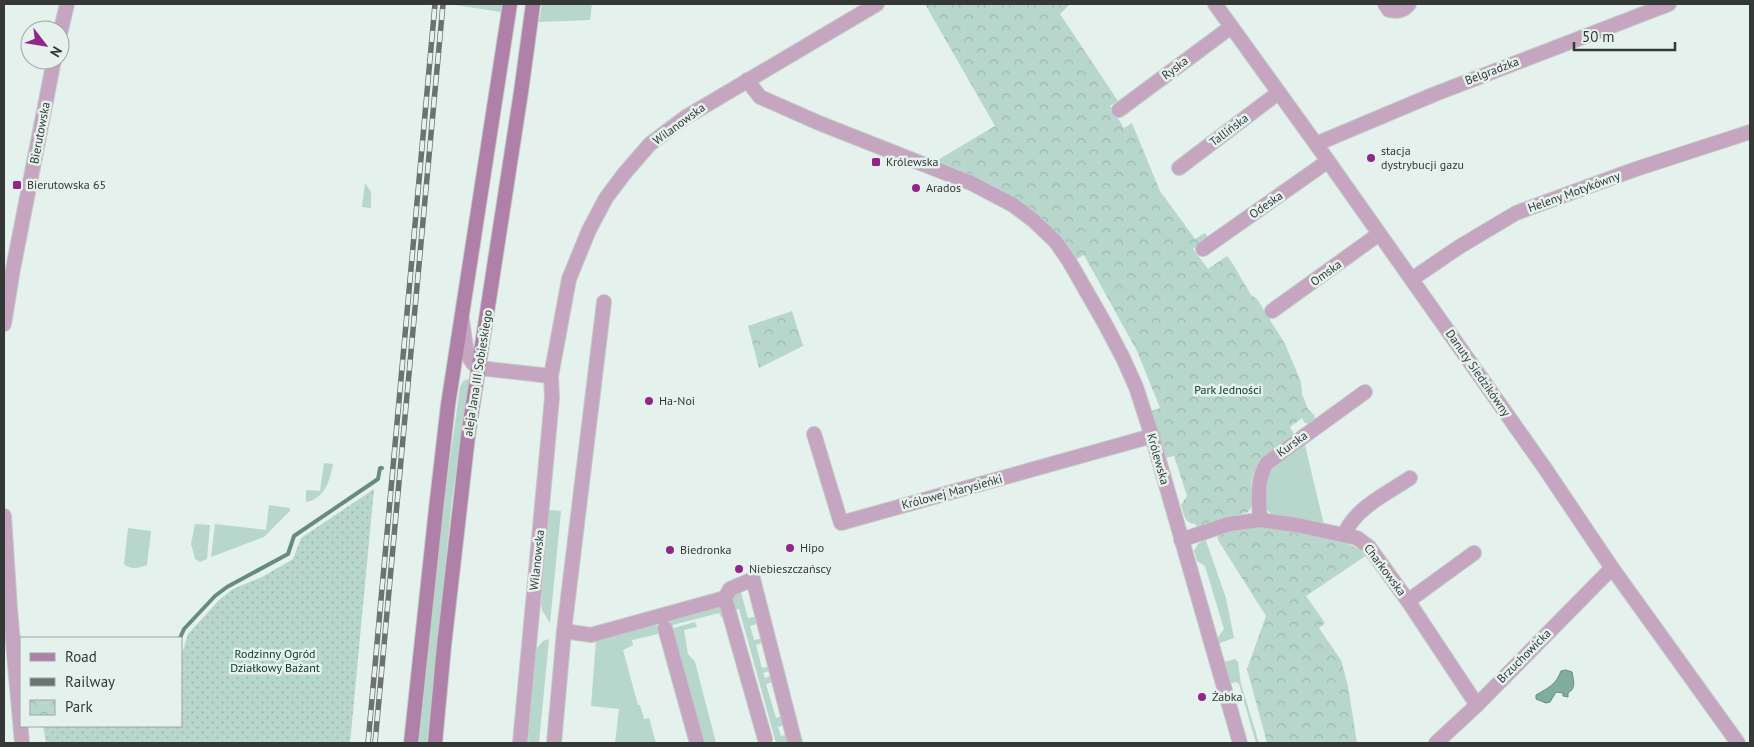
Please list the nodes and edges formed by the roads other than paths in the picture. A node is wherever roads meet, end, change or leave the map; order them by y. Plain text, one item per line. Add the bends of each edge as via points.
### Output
1 (67, 4) edge
2 (510, 4) edge
3 (533, 4) edge
4 (877, 4) edge
5 (1214, 4) edge
6 (1385, 4) edge
7 (1409, 4) edge
8 (1669, 4) edge
9 (63, 20) edge
10 (1230, 27) junction
11 (52, 70) edge
12 (747, 80) junction
13 (1278, 93) junction
14 (1119, 110) dead end
15 (1750, 132) edge
16 (1316, 144) junction
17 (1328, 161) junction
18 (1179, 168) dead end
19 (1379, 234) junction
20 (1203, 248) dead end
21 (1412, 280) junction
22 (604, 302) dead end
23 (1272, 311) dead end
24 (462, 317) junction
25 (4, 324) edge
26 (479, 368) junction
27 (551, 376) junction
28 (1365, 392) dead end
29 (814, 434) dead end
30 (1152, 436) junction
31 (1410, 478) dead end
32 (4, 516) edge
33 (1260, 520) junction
34 (1344, 535) junction
35 (1181, 540) junction
36 (1474, 553) dead end
37 (1612, 568) junction
38 (725, 598) junction
39 (1408, 601) junction
40 (665, 628) dead end
41 (564, 631) junction
42 (1477, 704) junction
43 (20, 721) edge
44 (21, 727) edge
45 (765, 739) dead end
46 (22, 743) edge
47 (411, 743) edge
48 (435, 743) edge
49 (520, 743) edge
50 (554, 743) edge
51 (697, 743) edge
52 (795, 743) edge
53 (1240, 743) edge
54 (1436, 743) edge
55 (1738, 743) edge

1 - 9 street
2 - 24 main road, aleja Jana III Sobieskiego
3 - 26 main road, aleja Jana III Sobieskiego
4 - 12 street, Wilanowska
5 - 10 street, Danuty Siedzikówny
6 - 7 street via 1396,12
8 - 16 street, Belgradzka via 1435,94
10 - 13 street, Danuty Siedzikówny
10 - 14 street, Ryska
11 - 25 street, Bierutowska
12 - 27 street, Wilanowska via 686,116 650,144 606,198 578,253 569,279
12 - 30 street, Królewska via 760,97 971,183 1013,205 1033,220 1056,242 1104,322 1136,387
13 - 16 street, Danuty Siedzikówny
13 - 18 street, Tallińska
15 - 21 street, Heleny Motykówny via 1516,213
16 - 17 street, Danuty Siedzikówny
17 - 19 street, Danuty Siedzikówny
17 - 20 street, Odeska
19 - 21 street, Danuty Siedzikówny
19 - 23 street, Omska
21 - 37 street, Danuty Siedzikówny
22 - 41 street
24 - 26 street via 468,356 472,365
24 - 47 main road, aleja Jana III Sobieskiego via 436,509
26 - 27 street
26 - 48 main road, aleja Jana III Sobieskiego via 468,436
27 - 49 street, Wilanowska via 552,398
28 - 33 street, Kurska via 1267,463 1259,481
29 - 30 street, Królowej Marysieńki via 841,523
30 - 35 street, Królewska
31 - 34 street via 1359,512
32 - 43 street
33 - 34 street, Charkowska
33 - 35 street, Charkowska via 1230,524
34 - 39 street, Charkowska via 1357,538 1369,547
35 - 53 street, Królewska
36 - 39 street
37 - 42 street, Brzuchowicka
37 - 55 street, Danuty Siedzikówny
38 - 41 street via 591,635
38 - 45 street
38 - 52 street via 730,589 753,579
39 - 42 street, Charkowska
40 - 51 street
41 - 50 street
42 - 54 street, Brzuchowicka
44 - 46 street

